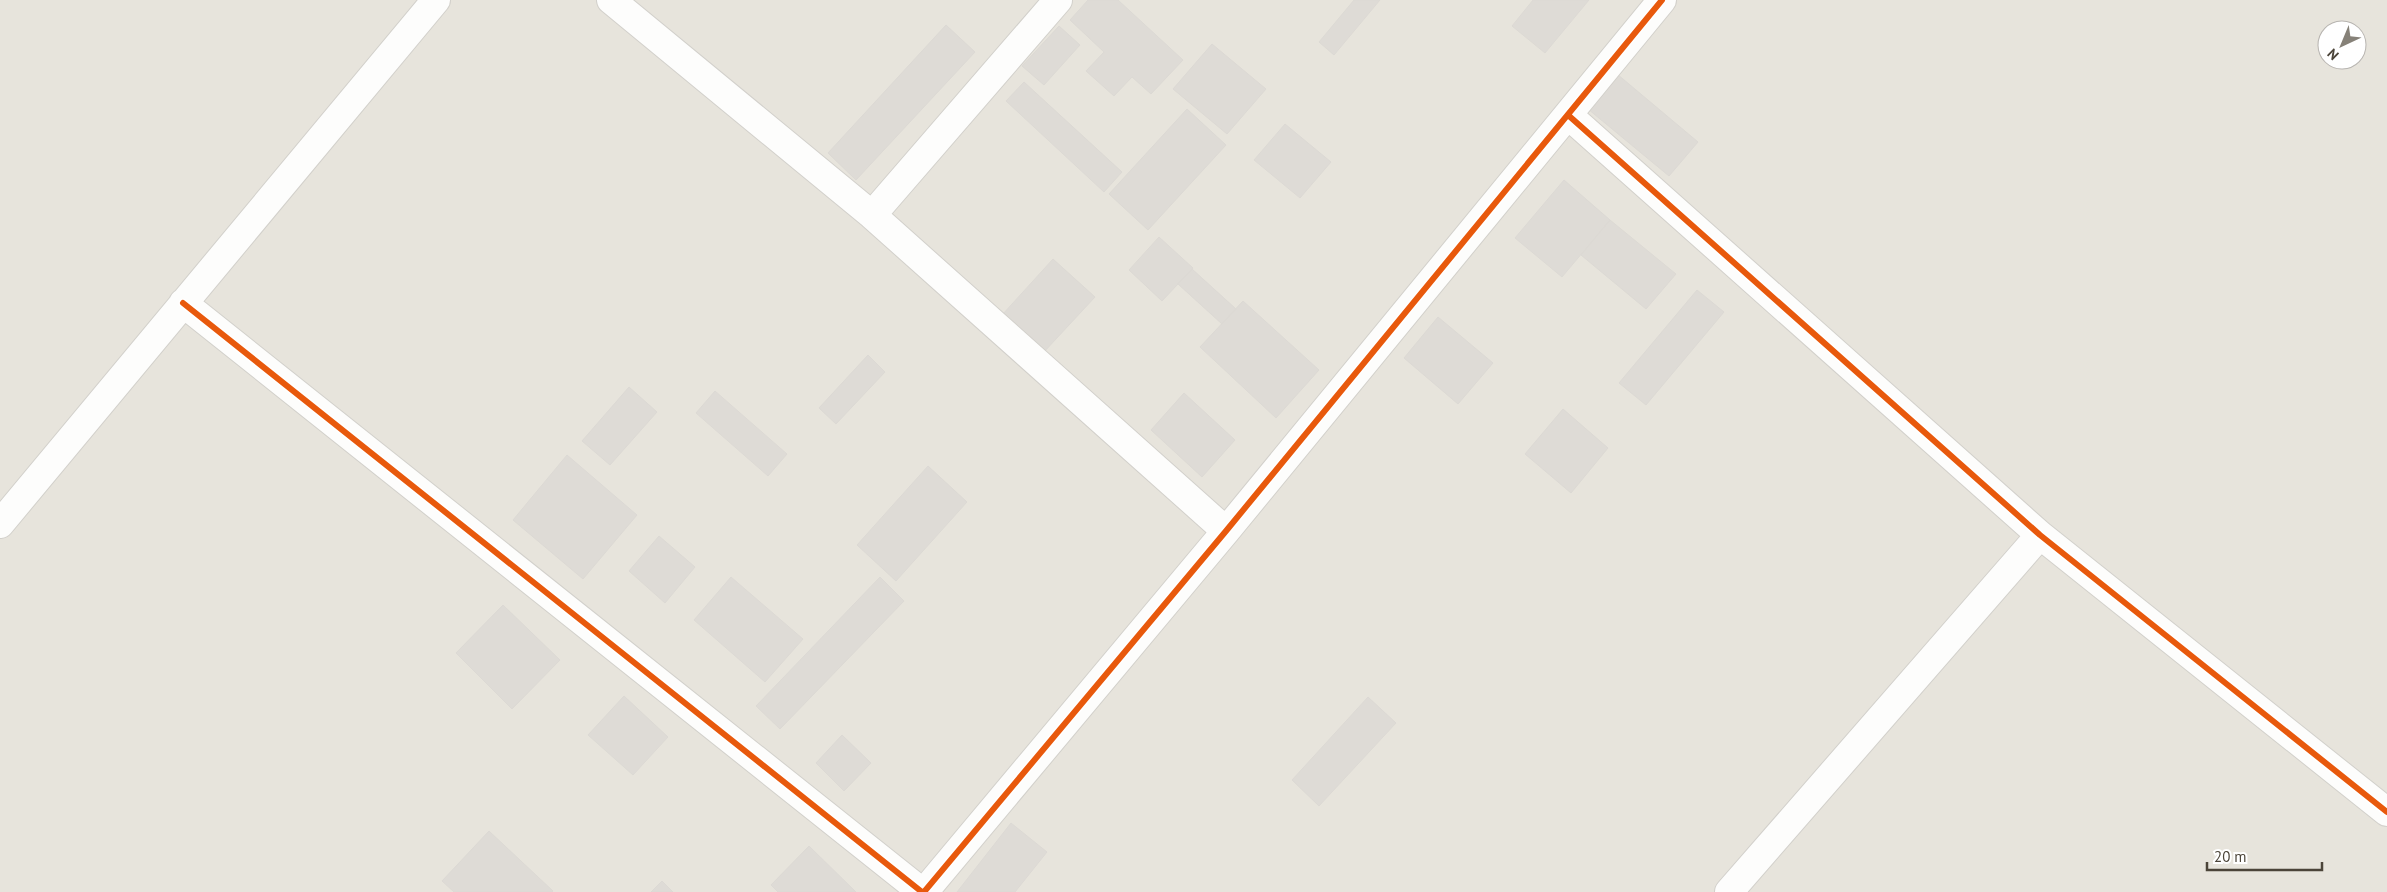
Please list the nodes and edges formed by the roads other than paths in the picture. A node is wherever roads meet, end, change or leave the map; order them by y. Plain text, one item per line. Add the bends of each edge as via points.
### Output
1 (436, 0) edge
2 (610, 0) edge
3 (1058, 0) edge
4 (1662, 0) edge
5 (1568, 115) junction
6 (872, 215) junction
7 (183, 303) junction
8 (0, 524) edge
9 (1226, 531) junction
10 (2040, 535) junction
11 (2387, 812) edge
12 (923, 892) edge
13 (1729, 892) edge

1 - 7 street
2 - 6 street
3 - 6 street
4 - 5 street
5 - 9 street
5 - 10 street
6 - 9 street
7 - 8 street
7 - 12 street
9 - 12 street
10 - 11 street
10 - 13 street

